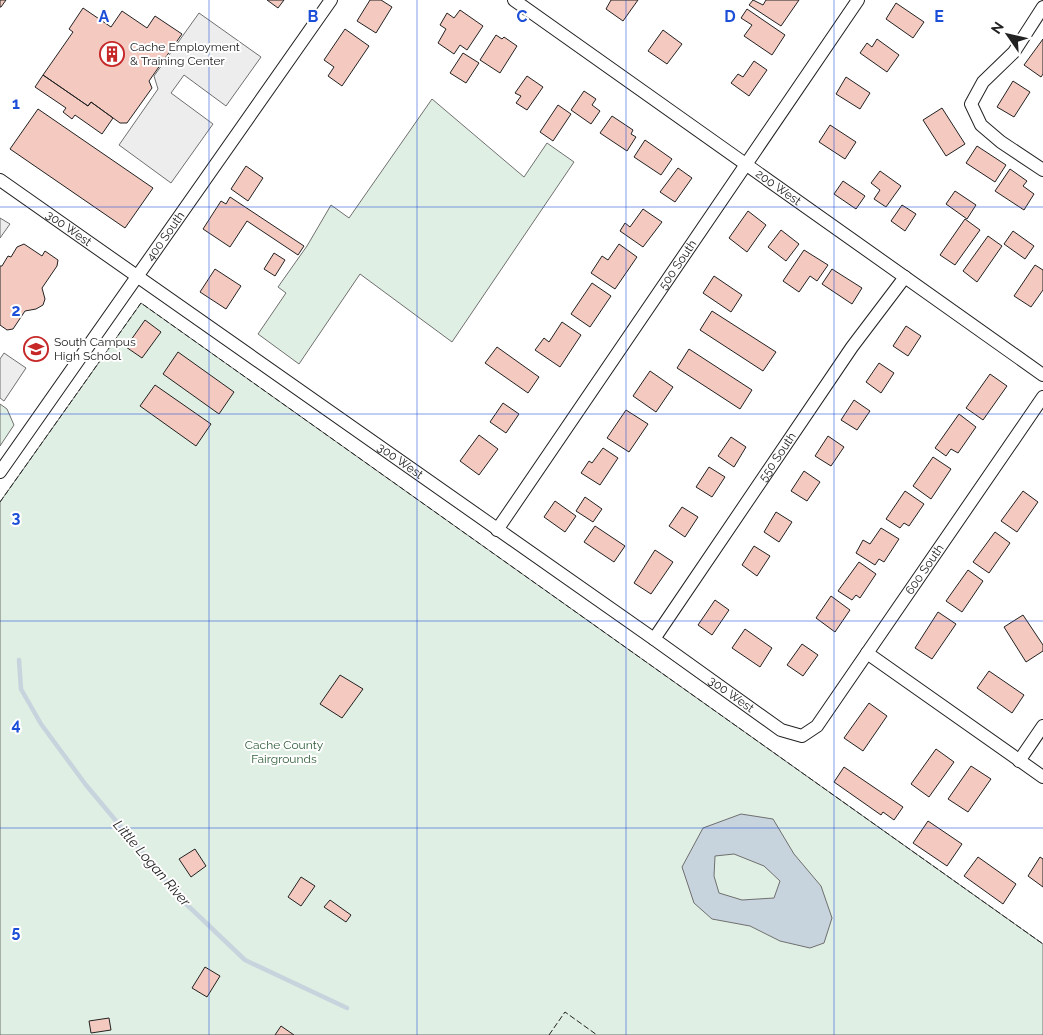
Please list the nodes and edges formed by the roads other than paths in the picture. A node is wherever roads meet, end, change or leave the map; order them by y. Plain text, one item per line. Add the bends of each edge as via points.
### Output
1 (331, 0) edge
2 (514, 0) edge
3 (858, 0) edge
4 (1043, 7) edge
5 (747, 165) junction
6 (1043, 170) edge
7 (0, 180) edge
8 (137, 276) junction
9 (905, 277) junction
10 (1043, 375) edge
11 (1043, 397) edge
12 (0, 472) edge
13 (497, 530) junction
14 (654, 639) junction
15 (867, 653) junction
16 (1043, 726) edge
17 (802, 736) joint
18 (1019, 761) junction
19 (1043, 777) edge

1 - 8 street, 400 South
2 - 5 street, 200 West
3 - 5 street, 500 South
4 - 6 street via 1014,52 983,82 972,104 981,125 1000,142
5 - 9 street, 200 West
5 - 13 street, 500 South
7 - 8 street, 300 West
8 - 12 street, 400 South
8 - 13 street, 300 West
9 - 10 street, 200 West
9 - 14 street, 550 South via 852,347
11 - 15 street, 600 South
13 - 14 street, 300 West
14 - 17 street, 300 West via 781,730
15 - 17 street, 600 South via 817,726
15 - 18 street
16 - 18 street
18 - 19 street

